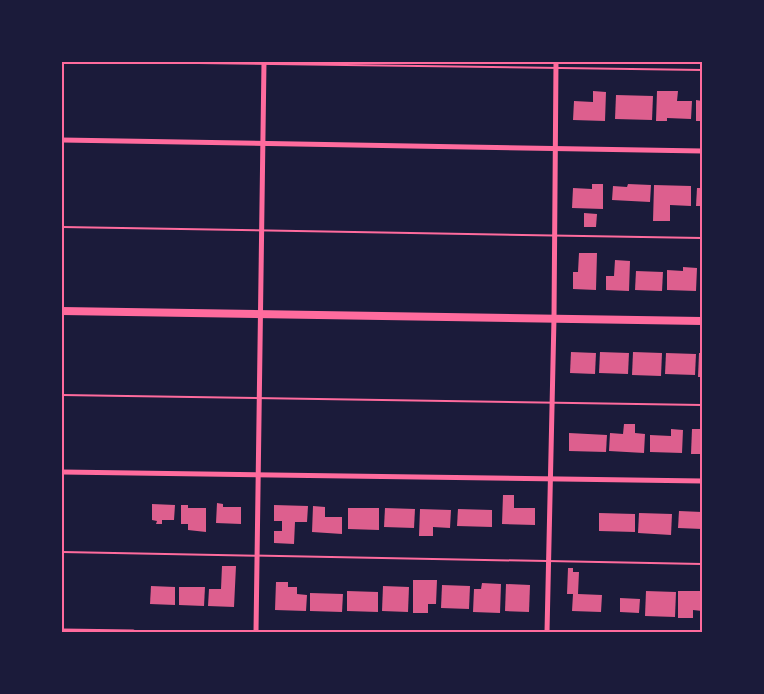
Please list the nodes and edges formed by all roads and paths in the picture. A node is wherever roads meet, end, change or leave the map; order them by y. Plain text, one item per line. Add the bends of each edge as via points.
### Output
1 (122, 62) edge
2 (264, 62) edge
3 (556, 65) edge
4 (702, 70) edge
5 (62, 140) edge
6 (263, 143) junction
7 (555, 148) junction
8 (702, 151) edge
9 (62, 227) edge
10 (261, 230) junction
11 (554, 234) junction
12 (702, 238) edge
13 (62, 311) edge
14 (259, 314) junction
15 (554, 318) junction
16 (702, 321) edge
17 (62, 395) edge
18 (258, 398) junction
19 (552, 402) junction
20 (702, 405) edge
21 (62, 472) edge
22 (258, 474) junction
23 (550, 479) junction
24 (702, 481) edge
25 (62, 552) edge
26 (257, 557) junction
27 (548, 562) junction
28 (702, 564) edge
29 (62, 632) edge
30 (133, 633) edge
31 (256, 633) edge
32 (547, 633) edge

1 - 2 lane
2 - 3 lane
2 - 6 street
3 - 4 lane
3 - 7 street
5 - 6 street
6 - 7 street
6 - 10 street
7 - 8 street
7 - 11 street
9 - 10 lane
10 - 11 lane
10 - 14 street
11 - 12 lane
11 - 15 street
13 - 14 main road
14 - 15 main road
14 - 18 street
15 - 16 main road
15 - 19 street
17 - 18 lane
18 - 19 lane
18 - 22 street
19 - 20 lane
19 - 23 street
21 - 22 street
22 - 23 street
22 - 26 street
23 - 24 street
23 - 27 street
25 - 26 lane
26 - 27 lane
26 - 31 street
27 - 28 lane
27 - 32 street
29 - 30 street

